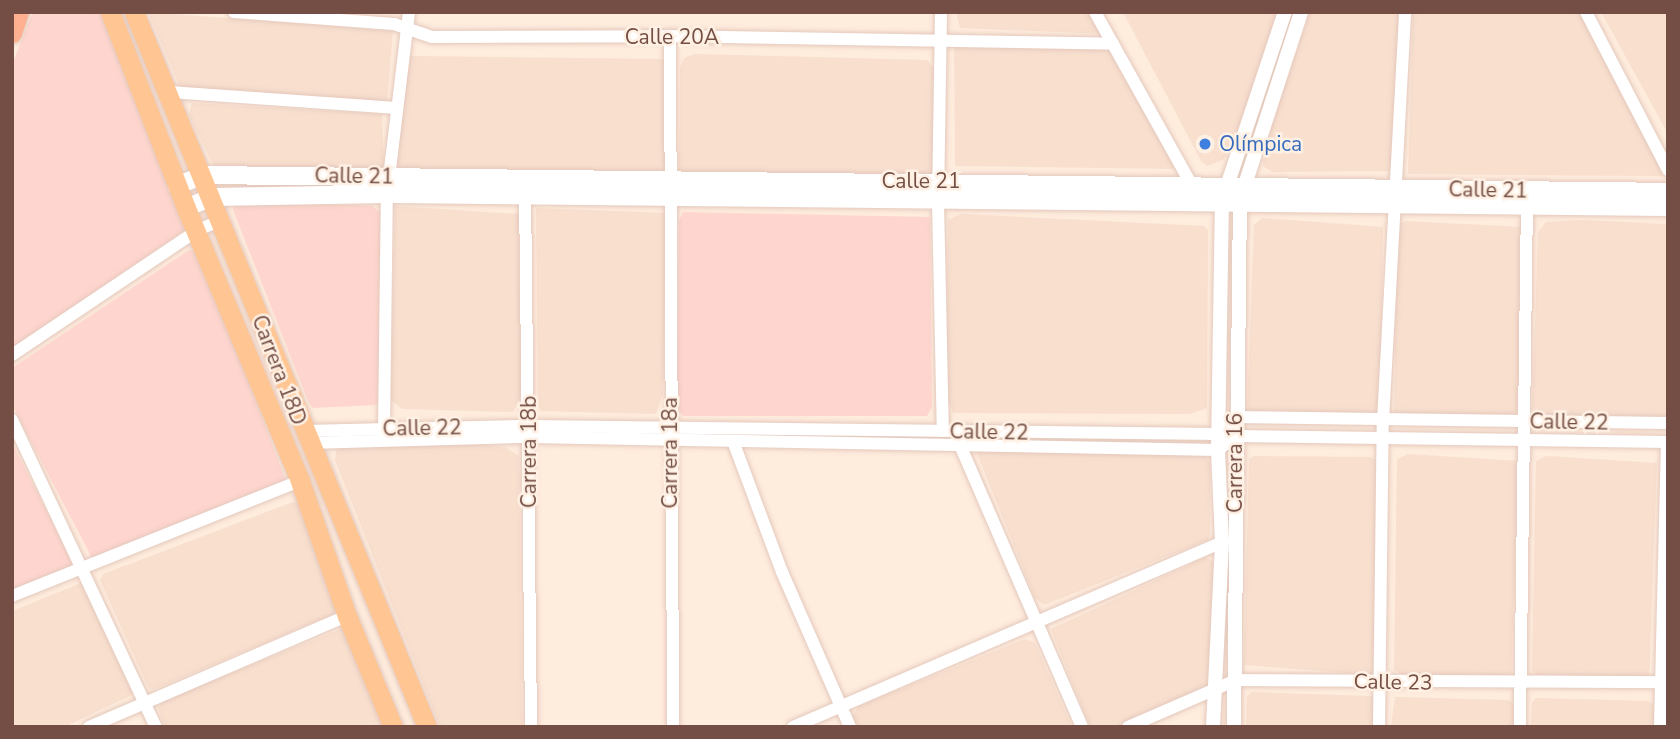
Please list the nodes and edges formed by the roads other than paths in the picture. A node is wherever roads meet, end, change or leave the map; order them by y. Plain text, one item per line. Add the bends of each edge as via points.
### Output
1 (19, 12) edge
2 (110, 12) edge
3 (134, 12) edge
4 (234, 12) edge
5 (409, 12) edge
6 (941, 12) edge
7 (1095, 12) edge
8 (1285, 12) edge
9 (1301, 12) edge
10 (1405, 12) edge
11 (1586, 12) edge
12 (406, 30) junction
13 (12, 33) edge
14 (670, 36) junction
15 (940, 41) junction
16 (1113, 44) junction
17 (168, 92) junction
18 (394, 108) junction
19 (1668, 170) edge
20 (203, 175) junction
21 (525, 177) junction
22 (672, 179) junction
23 (939, 181) junction
24 (1191, 184) junction
25 (177, 186) junction
26 (387, 186) junction
27 (1668, 192) edge
28 (1232, 193) junction
29 (212, 197) junction
30 (525, 197) junction
31 (1394, 197) junction
32 (672, 199) junction
33 (1527, 199) junction
34 (938, 201) junction
35 (1668, 207) edge
36 (186, 208) junction
37 (222, 220) junction
38 (198, 230) junction
39 (12, 355) edge
40 (1235, 417) junction
41 (12, 420) edge
42 (1383, 421) junction
43 (1524, 422) junction
44 (1668, 423) edge
45 (384, 429) junction
46 (529, 431) junction
47 (943, 431) junction
48 (669, 434) junction
49 (1219, 434) junction
50 (1236, 436) junction
51 (306, 437) junction
52 (1525, 438) junction
53 (1384, 439) junction
54 (733, 440) junction
55 (1668, 442) edge
56 (960, 445) junction
57 (1218, 450) junction
58 (300, 481) junction
59 (1222, 542) junction
60 (84, 566) junction
61 (12, 596) edge
62 (347, 616) junction
63 (1038, 619) junction
64 (1236, 680) junction
65 (1379, 681) junction
66 (1664, 682) edge
67 (1520, 684) junction
68 (1214, 689) junction
69 (146, 703) junction
70 (842, 706) junction
71 (89, 727) edge
72 (156, 727) edge
73 (393, 727) edge
74 (427, 727) edge
75 (531, 727) edge
76 (673, 727) edge
77 (793, 727) edge
78 (850, 727) edge
79 (1082, 727) edge
80 (1128, 727) edge
81 (1213, 727) edge
82 (1234, 727) edge
83 (1379, 727) edge
84 (1520, 727) edge
85 (1660, 727) edge

1 - 13 highway
2 - 25 main road, Carrera 18D
3 - 17 main road, Carrera 18D
4 - 12 street, Calle 20A via 394,24
5 - 12 street
6 - 15 street
7 - 16 street
8 - 28 street
9 - 28 street
10 - 31 street
11 - 19 street
12 - 14 street, Calle 20A via 432,37
12 - 18 street
14 - 15 street, Calle 20A
14 - 22 street
15 - 16 street, Calle 20A
15 - 23 street
16 - 24 street
17 - 18 street
17 - 20 main road, Carrera 18D
18 - 26 street
20 - 25 main road, Calle 21
20 - 26 main road, Calle 21
20 - 29 main road, Carrera 18D
21 - 22 main road, Calle 21
21 - 26 main road, Calle 21
21 - 30 street, Carrera 18b
22 - 23 main road, Calle 21
22 - 32 street, Carrera 18a
23 - 24 main road, Calle 21
23 - 34 street
24 - 28 main road, Calle 21
25 - 36 main road, Carrera 18D
26 - 29 main road, Calle 21
26 - 30 main road, Calle 21
26 - 45 street
27 - 33 main road, Calle 21
28 - 31 main road, Calle 21
28 - 34 main road, Calle 21
28 - 40 street, Carrera 16
28 - 49 street, Carrera 16
29 - 36 main road, Calle 21
29 - 37 main road, Carrera 18D
30 - 32 main road, Calle 21
30 - 46 street, Carrera 18b
31 - 33 main road, Calle 21
31 - 42 street
32 - 34 main road, Calle 21
32 - 48 street, Carrera 18a
33 - 35 main road, Calle 21
33 - 43 street
34 - 47 street
36 - 38 main road, Carrera 18D
37 - 38 street
37 - 51 main road, Carrera 18D
38 - 39 street
38 - 58 main road, Carrera 18D
40 - 42 street, Calle 22
40 - 49 street
40 - 50 street, Carrera 16
41 - 60 street
42 - 43 street, Calle 22
42 - 53 street
43 - 44 street, Calle 22
43 - 52 street
45 - 46 street, Calle 22
45 - 51 street, Calle 22
46 - 48 street, Calle 22
46 - 51 street, Calle 22
46 - 75 street, Carrera 18b
47 - 48 street, Calle 22
47 - 49 street, Calle 22
48 - 54 street, Calle 22
48 - 76 street, Carrera 18a
49 - 57 street, Carrera 16
50 - 53 street, Calle 22
50 - 57 street
50 - 64 street, Carrera 16
51 - 74 main road, Carrera 18D
52 - 53 street, Calle 22
52 - 55 street, Calle 22
52 - 67 street
53 - 65 street
54 - 56 street, Calle 22
54 - 70 street via 782,572
55 - 66 street
56 - 57 street, Calle 22
56 - 63 street
57 - 59 street, Carrera 16
58 - 60 street
58 - 62 main road, Carrera 18D
59 - 63 street
59 - 68 street, Carrera 16
60 - 61 street
60 - 69 street
62 - 69 street
62 - 73 main road, Carrera 18D
63 - 70 street
63 - 79 street
64 - 65 street, Calle 23
64 - 68 street, Calle 23
64 - 82 street, Carrera 16
65 - 67 street, Calle 23
65 - 83 street
66 - 67 street, Calle 23
66 - 85 street
67 - 84 street
68 - 80 street, Calle 23
68 - 81 street, Carrera 16
69 - 71 street
69 - 72 street
70 - 77 street
70 - 78 street

